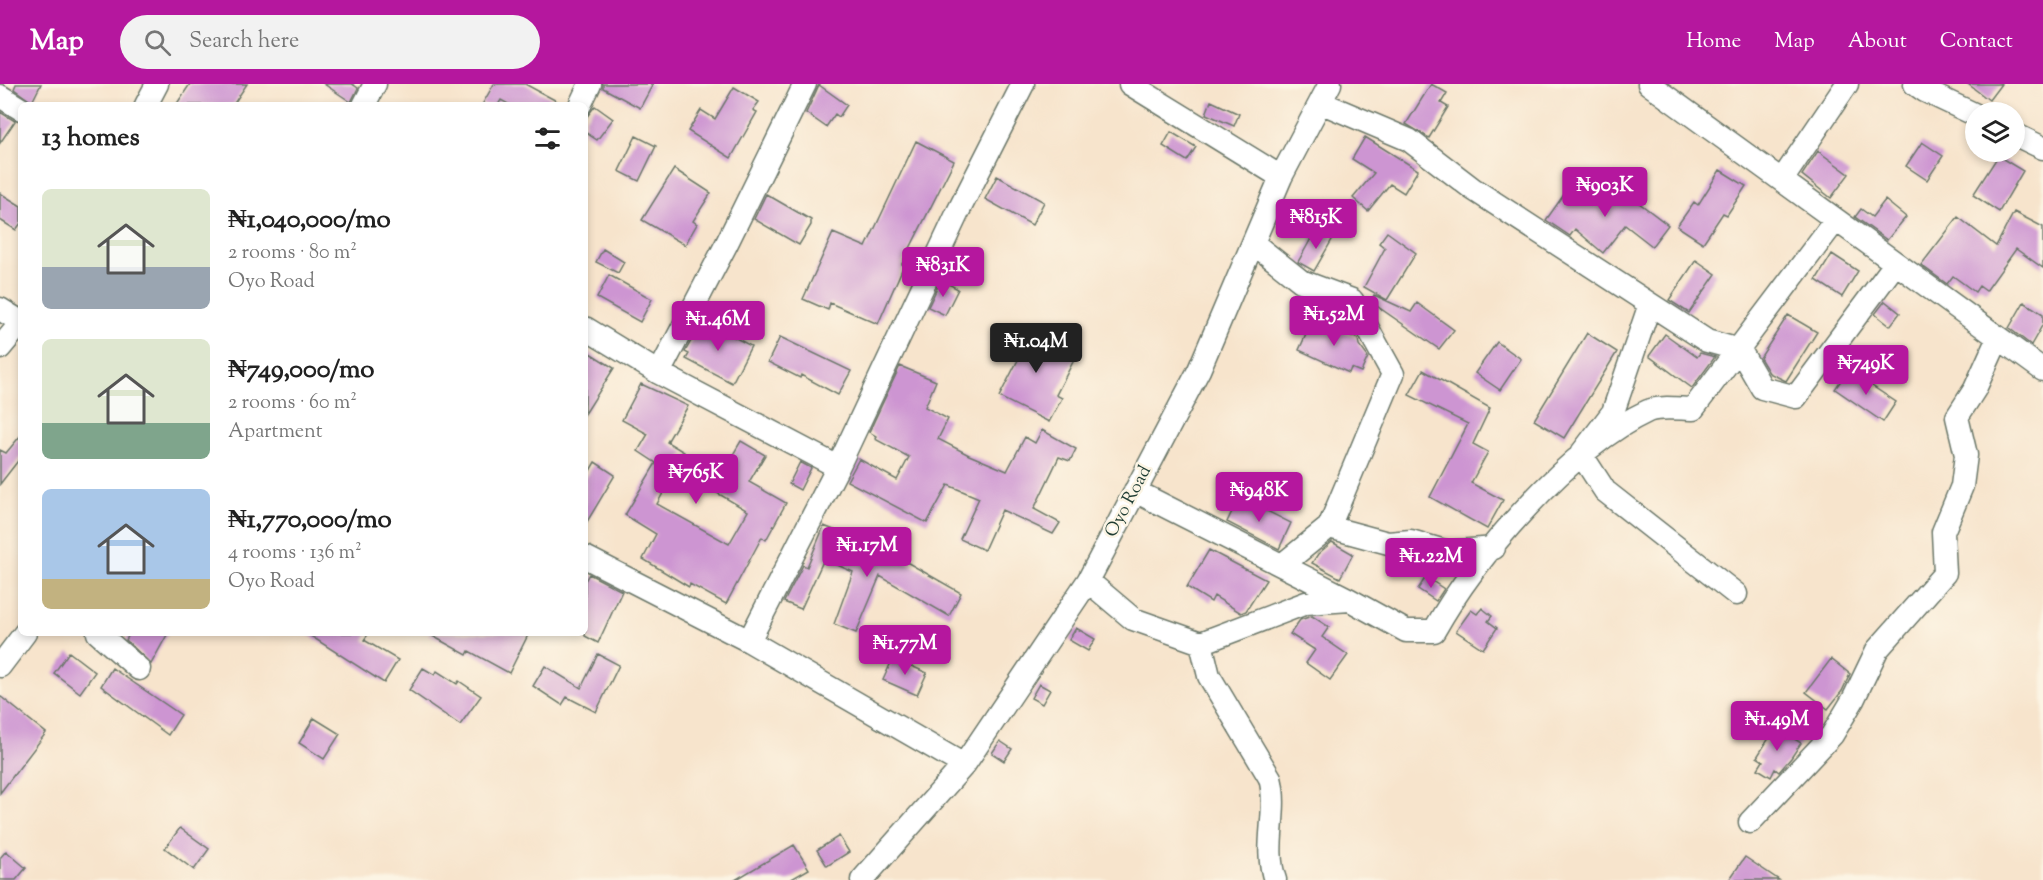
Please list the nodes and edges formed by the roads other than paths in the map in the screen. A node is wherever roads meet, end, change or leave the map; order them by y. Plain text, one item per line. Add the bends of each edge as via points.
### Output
1 (157, 84) edge
2 (375, 84) edge
3 (590, 84) edge
4 (805, 84) edge
5 (1023, 84) edge
6 (1130, 84) edge
7 (1648, 84) edge
8 (1847, 84) edge
9 (1915, 84) edge
10 (1326, 94) edge
11 (0, 96) edge
12 (148, 102) edge
13 (366, 102) edge
14 (581, 102) edge
15 (18, 107) edge
16 (1965, 109) edge
17 (2025, 139) edge
18 (2043, 148) edge
19 (1281, 177) junction
20 (1783, 180) junction
21 (1835, 220) junction
22 (1253, 243) junction
23 (1895, 264) junction
24 (1650, 304) junction
25 (0, 309) edge
26 (18, 320) edge
27 (18, 326) edge
28 (588, 330) edge
29 (1998, 338) junction
30 (0, 348) edge
31 (1740, 350) junction
32 (2043, 370) edge
33 (659, 373) junction
34 (1581, 454) junction
35 (838, 467) junction
36 (1135, 491) junction
37 (1329, 527) junction
38 (1494, 548) junction
39 (588, 559) edge
40 (1281, 565) junction
41 (1088, 581) junction
42 (1736, 594) dead end
43 (1350, 600) junction
44 (23, 636) edge
45 (101, 636) edge
46 (749, 641) junction
47 (1201, 644) junction
48 (0, 666) edge
49 (139, 669) dead end
50 (964, 765) junction
51 (1750, 822) dead end
52 (862, 880) edge
53 (1275, 880) edge

1 - 12 street
2 - 13 street
3 - 14 street
4 - 33 street
5 - 35 street
6 - 19 street
7 - 20 street
8 - 20 street
9 - 16 street
10 - 19 street, Oyo Road
10 - 24 street via 1409,140 1473,189
11 - 15 street
17 - 18 street
19 - 22 street, Oyo Road
20 - 21 street
21 - 23 street
21 - 31 street
22 - 36 street, Oyo Road via 1199,370
22 - 37 street via 1301,281 1352,300 1393,374
23 - 29 street
23 - 31 street via 1796,397 1762,388
24 - 31 street via 1707,341
24 - 34 street via 1613,412
25 - 26 street
27 - 30 street
28 - 33 street
29 - 32 street
29 - 51 street via 1975,389 1957,417 1966,455 1962,486 1943,532 1946,573 1877,650 1832,735
31 - 34 street via 1693,409 1650,410
33 - 35 street
34 - 38 street via 1534,500
34 - 42 street via 1605,491
35 - 46 street
36 - 40 street
36 - 41 street, Oyo Road
37 - 38 street via 1388,543 1411,541 1448,552
37 - 40 street
38 - 43 street via 1456,592 1434,631 1406,631
39 - 46 street
40 - 43 street
41 - 47 street via 1132,619
41 - 50 street, Oyo Road
43 - 47 street via 1306,603
44 - 48 street
45 - 49 street
46 - 50 street
47 - 53 street via 1209,676 1270,778 1274,793 1269,850
50 - 52 street, Oyo Road

